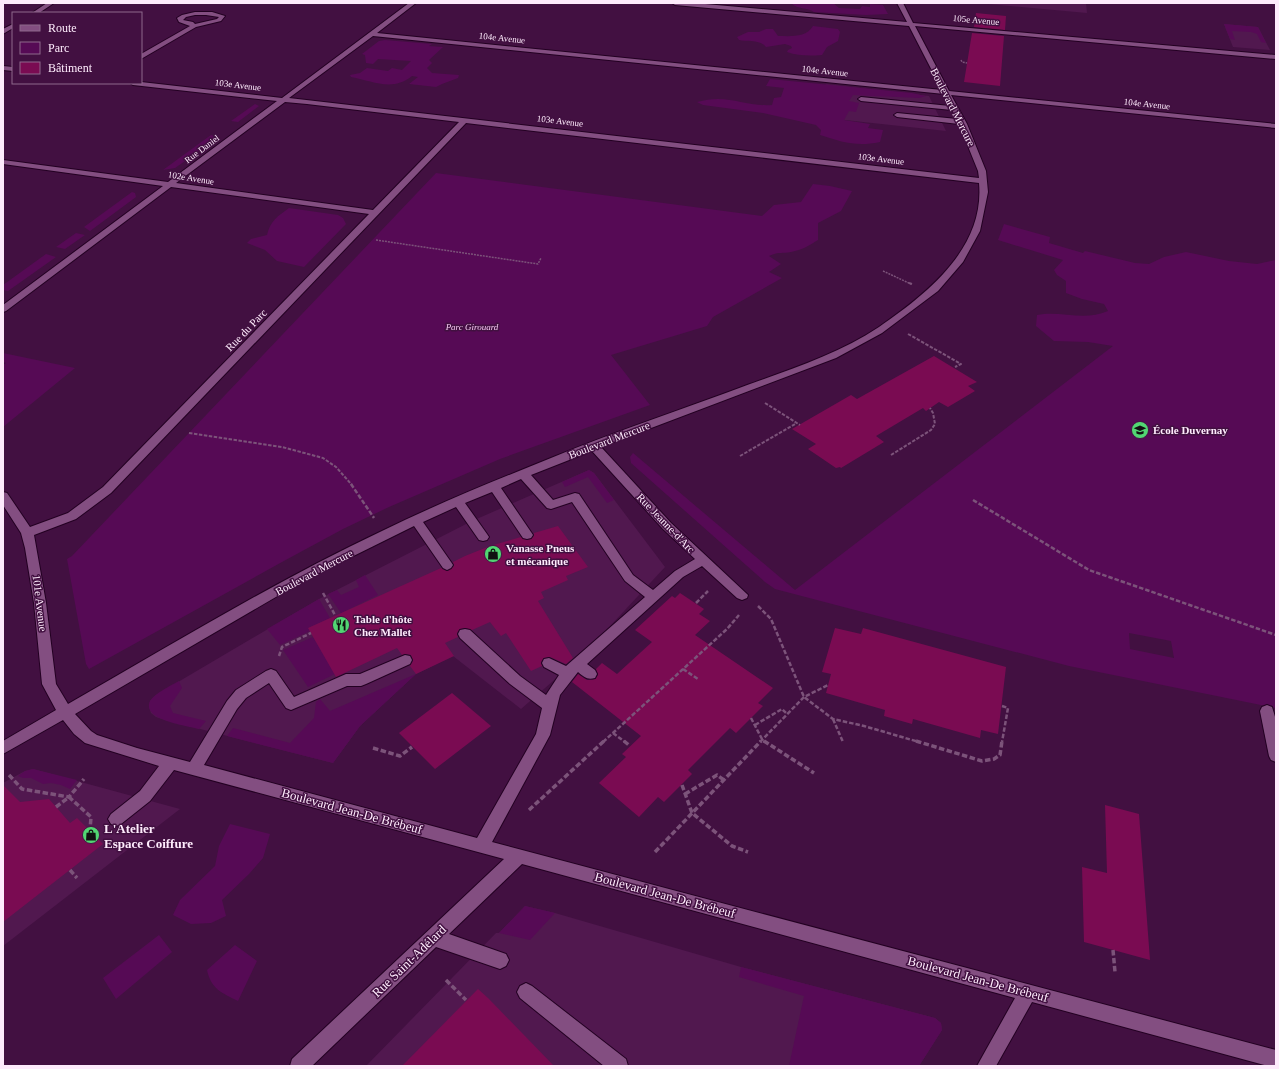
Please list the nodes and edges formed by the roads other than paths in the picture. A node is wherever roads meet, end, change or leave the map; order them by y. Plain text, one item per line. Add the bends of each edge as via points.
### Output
1 (51, 3) edge
2 (413, 3) edge
3 (675, 3) edge
4 (900, 3) edge
5 (37, 12) edge
6 (911, 23) junction
7 (194, 26) junction
8 (12, 27) edge
9 (3, 32) edge
10 (371, 34) junction
11 (1250, 48) dead end
12 (1253, 55) junction
13 (142, 56) edge
14 (1276, 57) edge
15 (142, 84) edge
16 (947, 92) junction
17 (861, 99) dead end
18 (284, 100) junction
19 (918, 104) junction
20 (954, 108) junction
21 (897, 115) dead end
22 (916, 117) junction
23 (465, 120) junction
24 (962, 122) junction
25 (1276, 126) edge
26 (3, 162) edge
27 (984, 181) junction
28 (170, 185) junction
29 (376, 213) junction
30 (3, 309) edge
31 (594, 446) junction
32 (524, 474) junction
33 (494, 486) junction
34 (3, 496) edge
35 (458, 502) junction
36 (416, 520) junction
37 (26, 533) junction
38 (527, 535) dead end
39 (484, 537) dead end
40 (702, 560) junction
41 (447, 565) dead end
42 (742, 595) dead end
43 (654, 596) junction
44 (465, 634) dead end
45 (405, 660) dead end
46 (548, 663) dead end
47 (573, 669) junction
48 (590, 674) dead end
49 (549, 705) junction
50 (1267, 711) dead end
51 (66, 712) junction
52 (3, 748) edge
53 (1276, 756) edge
54 (171, 763) junction
55 (194, 769) junction
56 (116, 819) dead end
57 (481, 846) junction
58 (519, 856) junction
59 (433, 937) junction
60 (500, 960) dead end
61 (526, 992) dead end
62 (1028, 993) junction
63 (1276, 1059) edge
64 (299, 1066) edge
65 (619, 1066) edge
66 (986, 1066) edge

1 - 5 street
2 - 10 street, Rue Daniel
3 - 6 street, 105e Avenue
4 - 6 street, Boulevard Mercure
6 - 12 street, 105e Avenue
6 - 16 street, Boulevard Mercure
7 - 7 street via 219,20 222,16 198,14 180,18 181,21
7 - 13 street
8 - 9 street
10 - 16 street, 104e Avenue
10 - 18 street, Rue Daniel
11 - 12 street
12 - 14 street, 105e Avenue
15 - 18 street, 103e Avenue
16 - 20 street, Boulevard Mercure
16 - 25 street, 104e Avenue
17 - 19 street
18 - 23 street, 103e Avenue
18 - 28 street, Rue Daniel
19 - 20 street
19 - 22 street
20 - 24 street, Boulevard Mercure
21 - 22 street
22 - 24 street
23 - 27 street, 103e Avenue
23 - 29 street, Rue du Parc
24 - 27 street, Boulevard Mercure
26 - 28 street, 102e Avenue
27 - 31 street, Boulevard Mercure via 980,220 960,260 935,289 899,317 856,344 807,367
28 - 29 street, 102e Avenue
28 - 30 street, Rue Daniel
29 - 37 street, Rue du Parc via 107,490 72,516
31 - 32 street, Boulevard Mercure
31 - 40 street, Rue Jeanne-d'Arc via 667,526
32 - 33 street, Boulevard Mercure
32 - 43 street via 551,505 575,497 629,578
33 - 35 street, Boulevard Mercure
33 - 38 street
34 - 37 street, 101e Avenue
35 - 36 street, Boulevard Mercure
35 - 39 street
36 - 41 street
36 - 51 street, Boulevard Mercure via 301,577
37 - 51 street, 101e Avenue via 35,567 49,684
40 - 42 street, Rue Jeanne-d'Arc
40 - 43 street via 679,574
43 - 47 street
44 - 49 street via 515,680
45 - 55 street via 361,680 346,680 291,704 272,675 241,694
46 - 47 street
47 - 48 street
47 - 49 street via 553,693
49 - 57 street via 543,735
50 - 53 street
51 - 52 street, Boulevard Mercure
51 - 54 street, Boulevard Jean-De Brébeuf via 84,734 91,738
54 - 55 street, Boulevard Jean-De Brébeuf
54 - 56 street via 145,796
55 - 57 street, Boulevard Jean-De Brébeuf
57 - 58 street, Boulevard Jean-De Brébeuf
58 - 59 street, Rue Saint-Adélard
58 - 62 street, Boulevard Jean-De Brébeuf
59 - 60 street
59 - 64 street, Rue Saint-Adélard
61 - 65 street
62 - 63 street, Boulevard Jean-De Brébeuf
62 - 66 street

